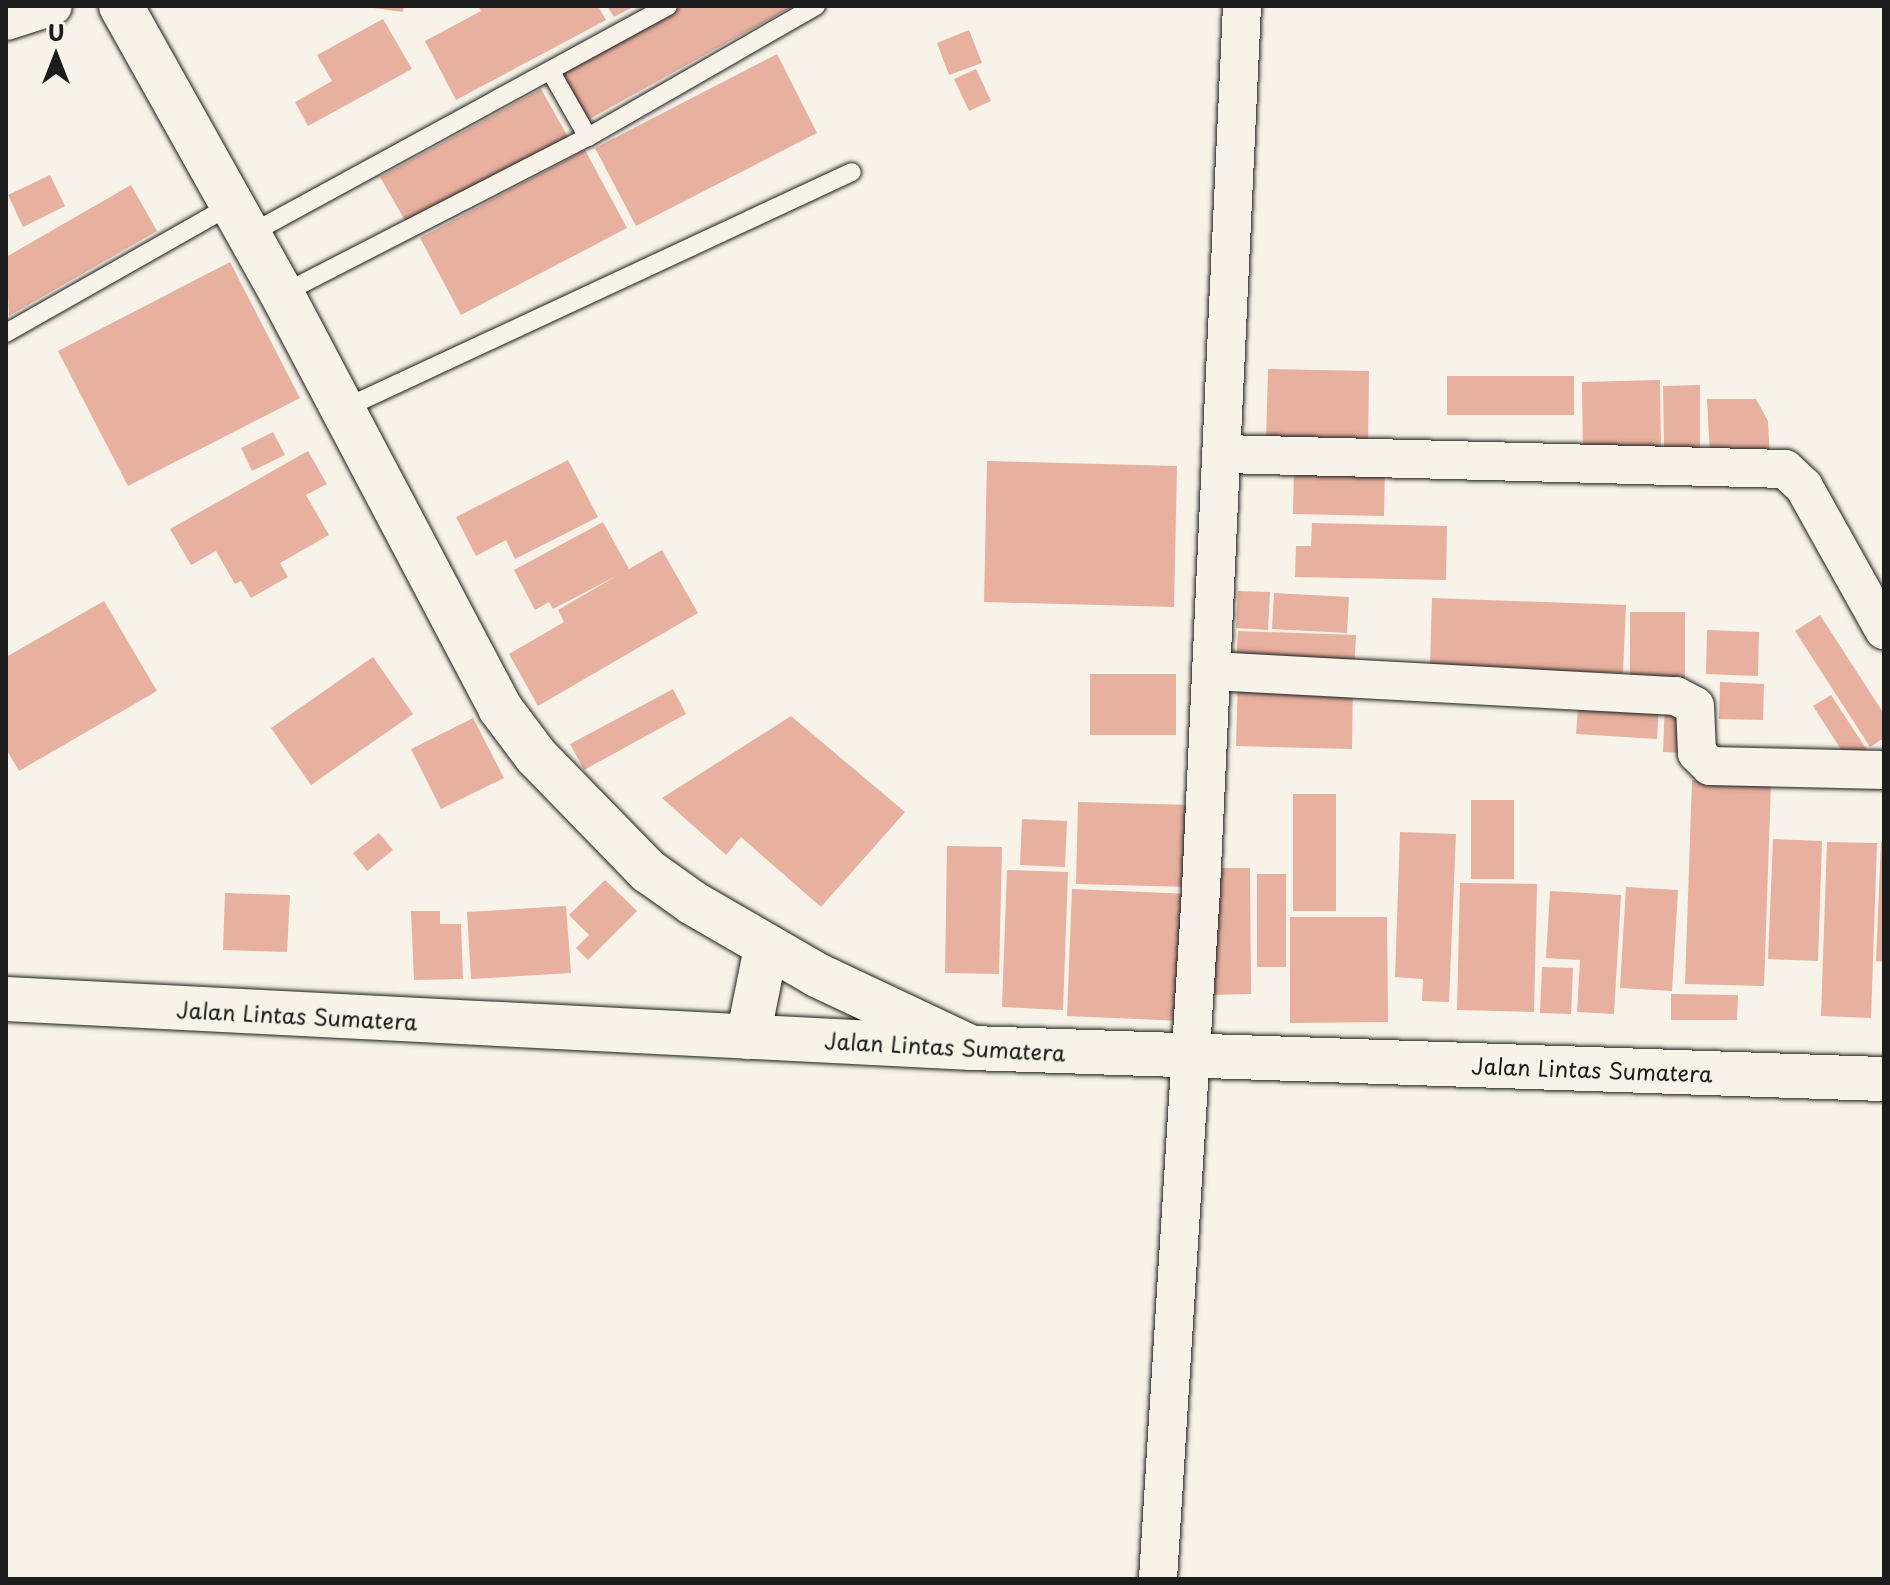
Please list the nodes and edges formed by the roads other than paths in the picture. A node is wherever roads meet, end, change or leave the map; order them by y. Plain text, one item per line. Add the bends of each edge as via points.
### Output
1 (53, 6) edge
2 (121, 6) edge
3 (668, 6) edge
4 (816, 6) edge
5 (1242, 6) edge
6 (6, 21) edge
7 (551, 72) junction
8 (588, 137) junction
9 (852, 172) dead end
10 (241, 219) junction
11 (282, 294) junction
12 (6, 333) edge
13 (341, 410) junction
14 (1224, 454) junction
15 (1884, 630) edge
16 (1212, 671) junction
17 (1884, 770) edge
18 (766, 948) junction
19 (6, 999) edge
20 (748, 1037) junction
21 (972, 1048) junction
22 (1190, 1057) junction
23 (1884, 1079) edge
24 (1158, 1579) edge

1 - 6 street
2 - 10 main road
3 - 7 lane
4 - 8 lane
5 - 14 street
7 - 8 lane
7 - 10 lane
8 - 11 lane
9 - 13 lane
10 - 11 main road
10 - 12 lane
11 - 13 main road
13 - 18 main road via 500,708 536,756 648,871
14 - 15 street via 1785,469 1804,487
14 - 16 street
16 - 17 street via 1676,696 1695,706 1697,753 1710,766
16 - 22 street
18 - 20 main road
18 - 21 main road
19 - 20 main road, Jalan Lintas Sumatera
20 - 21 main road, Jalan Lintas Sumatera
21 - 22 main road, Jalan Lintas Sumatera
22 - 23 main road, Jalan Lintas Sumatera
22 - 24 street

